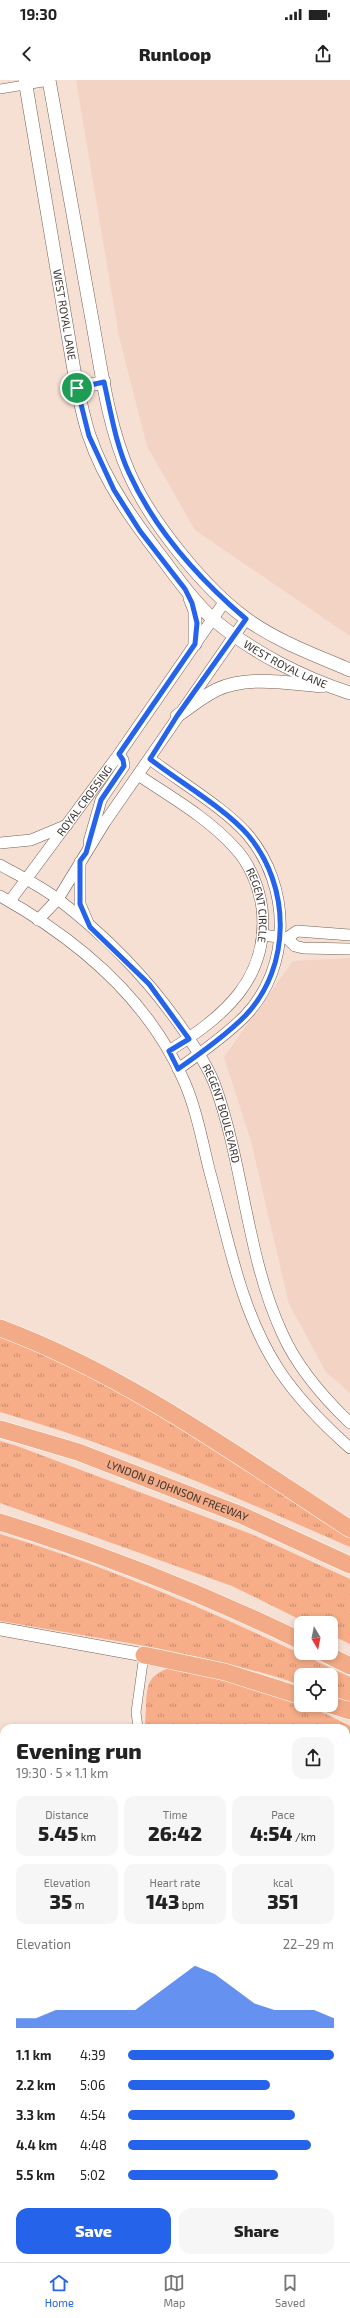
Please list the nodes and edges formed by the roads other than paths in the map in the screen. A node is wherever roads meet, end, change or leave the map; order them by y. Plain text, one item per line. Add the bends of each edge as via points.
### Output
1 (49, 80) edge
2 (25, 82) edge
3 (0, 89) edge
4 (104, 382) junction
5 (77, 388) junction
6 (185, 589) junction
7 (225, 601) junction
8 (213, 619) junction
9 (246, 619) junction
10 (235, 636) junction
11 (195, 644) junction
12 (350, 670) edge
13 (330, 686) junction
14 (350, 693) edge
15 (177, 716) junction
16 (119, 754) junction
17 (150, 759) junction
18 (138, 775) junction
19 (230, 818) junction
20 (67, 824) junction
21 (214, 828) junction
22 (0, 843) edge
23 (83, 857) junction
24 (0, 865) edge
25 (27, 880) junction
26 (5, 898) edge
27 (58, 899) junction
28 (38, 920) junction
29 (90, 927) junction
30 (262, 935) junction
31 (350, 935) edge
32 (284, 937) junction
33 (350, 949) edge
34 (189, 1039) junction
35 (169, 1051) junction
36 (199, 1054) junction
37 (178, 1069) junction
38 (0, 1328) edge
39 (350, 1423) edge
40 (0, 1429) edge
41 (350, 1448) edge
42 (0, 1522) edge
43 (350, 1529) edge
44 (350, 1565) edge
45 (0, 1629) edge
46 (294, 1639) edge
47 (144, 1655) junction
48 (338, 1660) edge
49 (350, 1666) edge
50 (294, 1694) edge
51 (338, 1707) edge
52 (350, 1711) edge
53 (138, 1724) edge

1 - 2 street
1 - 4 main road, WEST ROYAL LANE
2 - 3 street
2 - 5 main road, WEST ROYAL LANE
4 - 5 main road
4 - 7 main road, WEST ROYAL LANE via 116,434 129,473 168,538
5 - 6 main road, WEST ROYAL LANE via 89,436 114,490 140,531
6 - 8 main road, WEST ROYAL LANE
6 - 11 main road via 196,611
7 - 8 street, ROYAL CROSSING
7 - 9 main road, WEST ROYAL LANE
8 - 10 main road, WEST ROYAL LANE
8 - 11 street, ROYAL CROSSING
9 - 10 street
9 - 12 main road, WEST ROYAL LANE via 292,645
10 - 13 main road, WEST ROYAL LANE via 270,657
10 - 15 street
11 - 16 street, ROYAL CROSSING
13 - 14 main road, WEST ROYAL LANE
13 - 15 main road via 267,682 229,685 201,698
15 - 17 street
16 - 20 street, ROYAL CROSSING
16 - 23 street via 124,766 101,800
17 - 18 street
17 - 19 street, REGENT CIRCLE
18 - 21 street, REGENT CIRCLE
18 - 23 street
19 - 21 street
19 - 32 street, REGENT CIRCLE via 248,835 263,855 276,886
20 - 22 street via 31,840
20 - 25 street, ROYAL CROSSING
21 - 30 street, REGENT CIRCLE via 236,848 251,870 261,899 264,925
23 - 27 street
23 - 29 street via 80,904
24 - 25 street, REGENT BOULEVARD
25 - 26 street, ROYAL CROSSING
25 - 27 street, REGENT BOULEVARD
26 - 28 street
27 - 28 street
27 - 29 street, REGENT BOULEVARD
28 - 35 street via 107,972 156,1029
29 - 34 street, REGENT BOULEVARD via 149,984
30 - 32 street
30 - 34 street, REGENT CIRCLE via 258,960 239,994 217,1017
31 - 32 street via 297,931
32 - 33 street via 295,946 303,948
32 - 36 street, REGENT CIRCLE via 274,964 253,1005 244,1016
34 - 35 street, REGENT CIRCLE
34 - 36 street, REGENT BOULEVARD
35 - 37 street
36 - 37 street, REGENT CIRCLE
36 - 39 street, REGENT BOULEVARD via 215,1086 231,1138 260,1271 282,1335 316,1386
37 - 41 street via 192,1102 238,1276 264,1344 279,1371 302,1402
38 - 43 highway via 29,1339 124,1386 222,1445
40 - 44 highway, LYNDON B JOHNSON FREEWAY via 78,1452 241,1515
42 - 46 highway via 160,1579 234,1609
45 - 47 main road
47 - 50 highway via 225,1672
47 - 53 street via 136,1712
48 - 49 highway
51 - 52 highway

